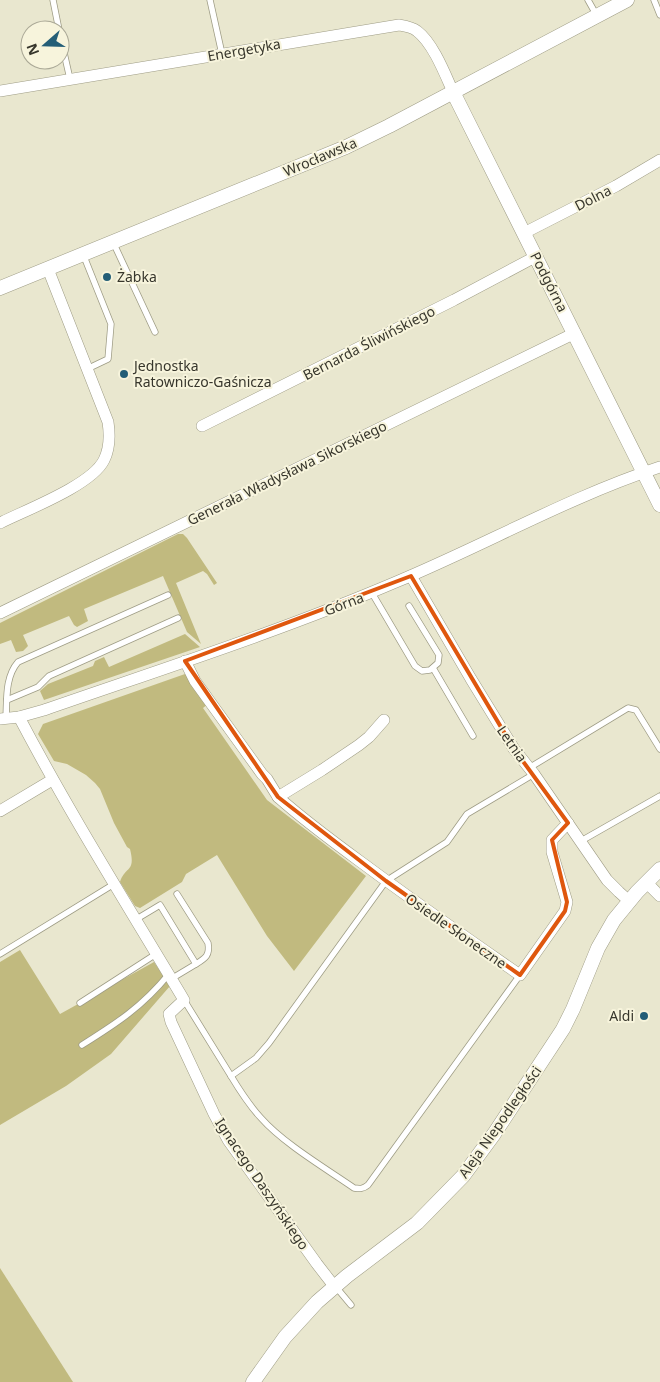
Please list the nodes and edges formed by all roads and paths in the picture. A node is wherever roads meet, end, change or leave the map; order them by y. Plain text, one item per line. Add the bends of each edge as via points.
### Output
1 (53, 0) edge
2 (210, 0) edge
3 (588, 0) edge
4 (627, 0) edge
5 (654, 0) edge
6 (660, 15) edge
7 (597, 16) junction
8 (57, 20) edge
9 (222, 54) junction
10 (68, 70) edge
11 (70, 80) junction
12 (0, 91) edge
13 (454, 92) junction
14 (660, 160) edge
15 (524, 233) junction
16 (114, 242) junction
17 (83, 254) junction
18 (535, 256) junction
19 (48, 269) junction
20 (0, 288) edge
21 (155, 332) dead end
22 (575, 333) junction
23 (86, 369) junction
24 (202, 426) dead end
25 (660, 467) edge
26 (643, 473) junction
27 (660, 505) edge
28 (0, 523) edge
29 (411, 576) junction
30 (372, 593) junction
31 (168, 595) dead end
32 (409, 606) dead end
33 (0, 613) edge
34 (178, 618) dead end
35 (185, 661) junction
36 (433, 668) junction
37 (7, 700) junction
38 (19, 717) junction
39 (3, 718) edge
40 (384, 720) dead end
41 (473, 736) dead end
42 (660, 749) edge
43 (531, 771) junction
44 (52, 780) junction
45 (660, 796) edge
46 (278, 797) junction
47 (0, 811) edge
48 (568, 823) junction
49 (581, 841) junction
50 (660, 869) edge
51 (386, 881) junction
52 (646, 882) junction
53 (114, 884) junction
54 (177, 894) dead end
55 (660, 896) edge
56 (629, 901) junction
57 (135, 920) junction
58 (0, 954) edge
59 (156, 954) junction
60 (196, 964) junction
61 (520, 975) junction
62 (170, 977) junction
63 (184, 1000) junction
64 (80, 1003) dead end
65 (82, 1045) dead end
66 (231, 1076) junction
67 (334, 1286) junction
68 (350, 1305) dead end
69 (253, 1382) edge

1 - 8 lane
2 - 9 lane
3 - 7 lane
4 - 7 street, Wrocławska
5 - 6 lane
7 - 13 street, Wrocławska
9 - 11 street, Energetyka
9 - 13 street, Energetyka via 399,25 417,31 426,40
10 - 11 lane
11 - 12 street, Energetyka
13 - 15 street, Podgórna
13 - 16 street, Wrocławska via 346,147
14 - 15 street, Dolna
15 - 18 street, Podgórna
16 - 17 street, Wrocławska
16 - 21 lane
17 - 19 street, Wrocławska
17 - 23 lane via 111,324 108,359
18 - 22 street, Podgórna
18 - 24 street, Bernarda Śliwińskiego
19 - 20 street, Wrocławska
19 - 23 street
22 - 26 street, Podgórna
22 - 33 street, Generała Władysława Sikorskiego
23 - 28 street via 108,422 109,445 104,461 76,486
25 - 26 street, Górna
26 - 27 street
26 - 29 street, Górna
29 - 30 street, Górna
29 - 43 street, Letnia via 480,694
30 - 35 street, Górna
30 - 36 lane via 415,666 422,671
31 - 37 lane via 18,662 9,677
32 - 36 lane via 439,654
34 - 37 lane via 49,676 38,687
35 - 38 street, Górna
35 - 46 street, Osiedle Słoneczne via 195,681
36 - 41 lane
37 - 39 lane
38 - 39 street
38 - 44 street
40 - 46 street via 359,745
42 - 43 lane via 636,710 628,708
43 - 48 street, Letnia
43 - 51 lane via 467,814 447,842
44 - 47 street
44 - 53 street
45 - 49 lane
46 - 51 street, Osiedle Słoneczne
48 - 49 street, Letnia
48 - 61 street, Osiedle Słoneczne via 552,840 552,852 566,902 564,911
49 - 56 street, Letnia via 608,880
50 - 52 street, Aleja Niepodległości
51 - 61 street, Osiedle Słoneczne
51 - 66 lane via 269,1043 256,1058
52 - 55 street
52 - 56 street, Aleja Niepodległości
53 - 57 street
53 - 58 lane
54 - 60 lane via 208,943 206,958
56 - 67 street, Aleja Niepodległości via 604,938 563,1029 477,1157 448,1193 417,1223
57 - 59 street
57 - 60 lane via 160,906
59 - 62 street
59 - 64 lane
60 - 62 lane
61 - 66 lane via 406,1135 364,1188 354,1188 280,1135 256,1113
62 - 63 street
62 - 65 lane via 128,1016
63 - 66 lane
63 - 67 street, Ignacego Daszyńskiego via 169,1014 214,1114 228,1140
67 - 68 lane
67 - 69 street, Aleja Niepodległości via 285,1337

